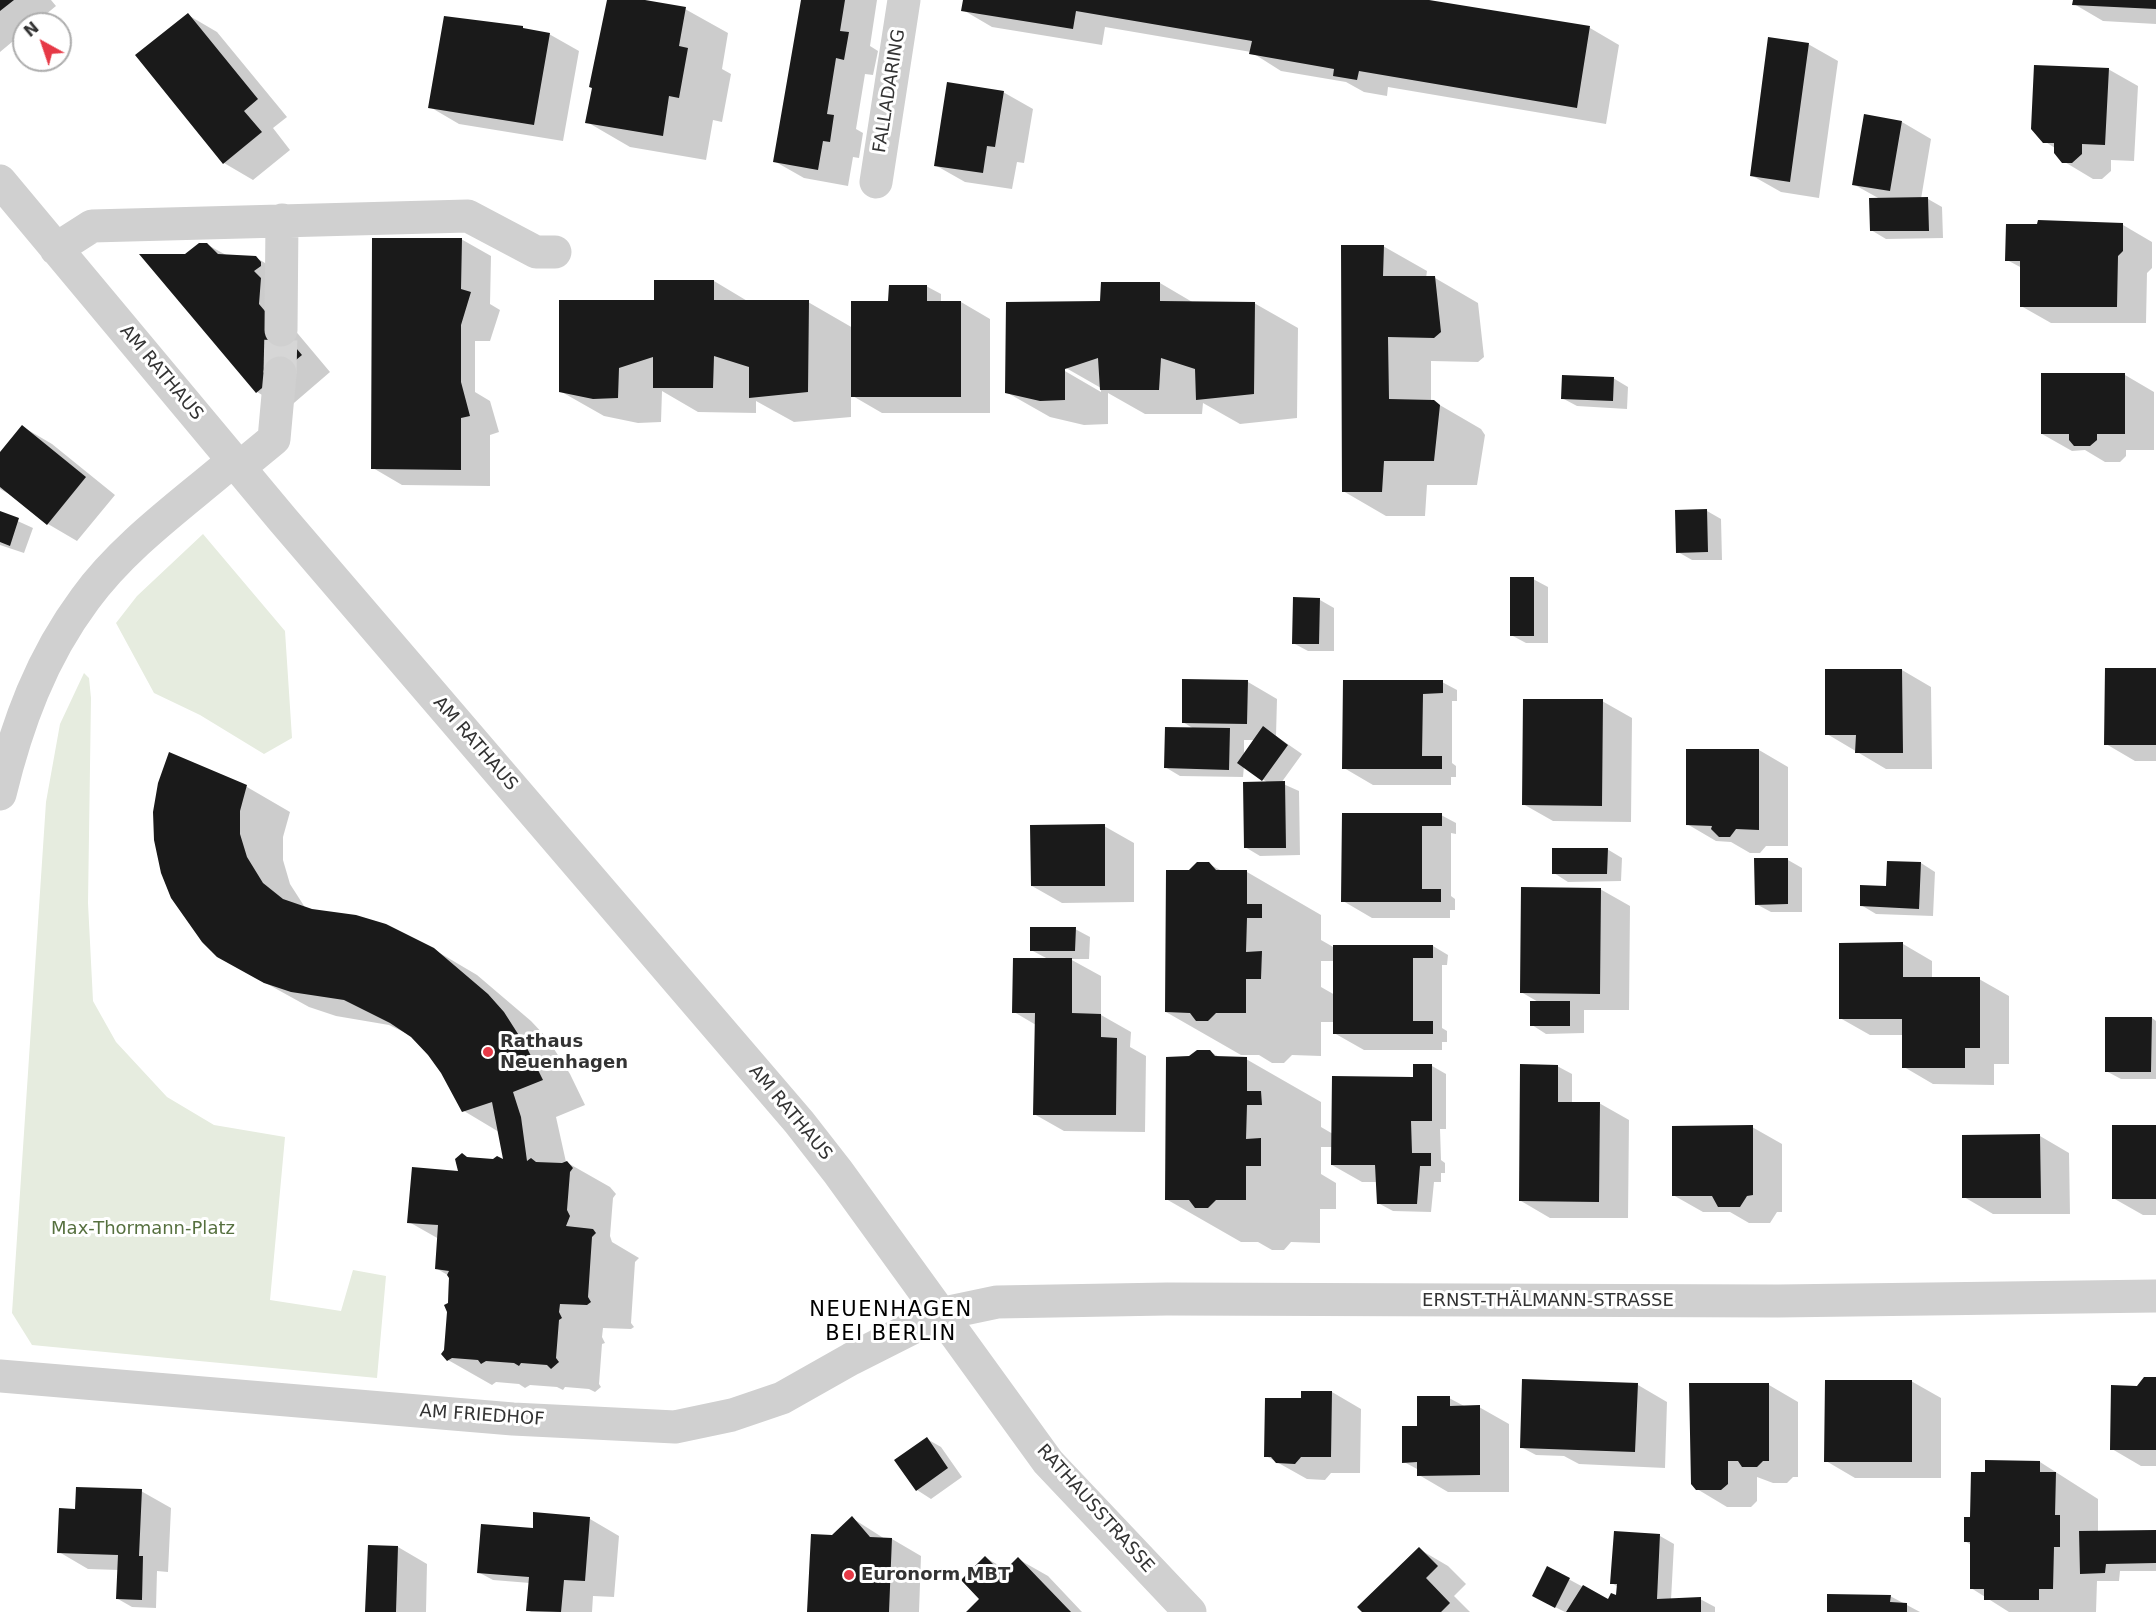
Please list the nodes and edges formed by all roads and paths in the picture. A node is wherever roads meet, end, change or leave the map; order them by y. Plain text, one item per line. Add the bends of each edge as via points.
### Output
1 (904, 0) edge
2 (0, 181) edge
3 (876, 182) dead end
4 (282, 220) junction
5 (56, 249) junction
6 (555, 252) dead end
7 (281, 330) tunnel mouth
8 (280, 373) tunnel mouth
9 (237, 464) junction
10 (0, 794) edge
11 (2156, 1296) edge
12 (940, 1314) junction
13 (0, 1376) edge
14 (1190, 1612) edge

1 - 3 street, FALLADARING
2 - 5 street, AM RATHAUS
4 - 5 street via 92,226
4 - 6 street via 468,216 536,252
4 - 7 street
5 - 9 street, AM RATHAUS
8 - 9 street via 273,439
9 - 10 street via 133,547 85,598 31,691
9 - 12 street, AM RATHAUS via 799,1122
11 - 12 street, ERNST-THÄLMANN-STRASSE via 1778,1301 1121,1299 997,1302
12 - 13 street, AM FRIEDHOF via 783,1398 732,1415 675,1427 513,1419
12 - 14 street, RATHAUSSTRASSE via 1048,1462

